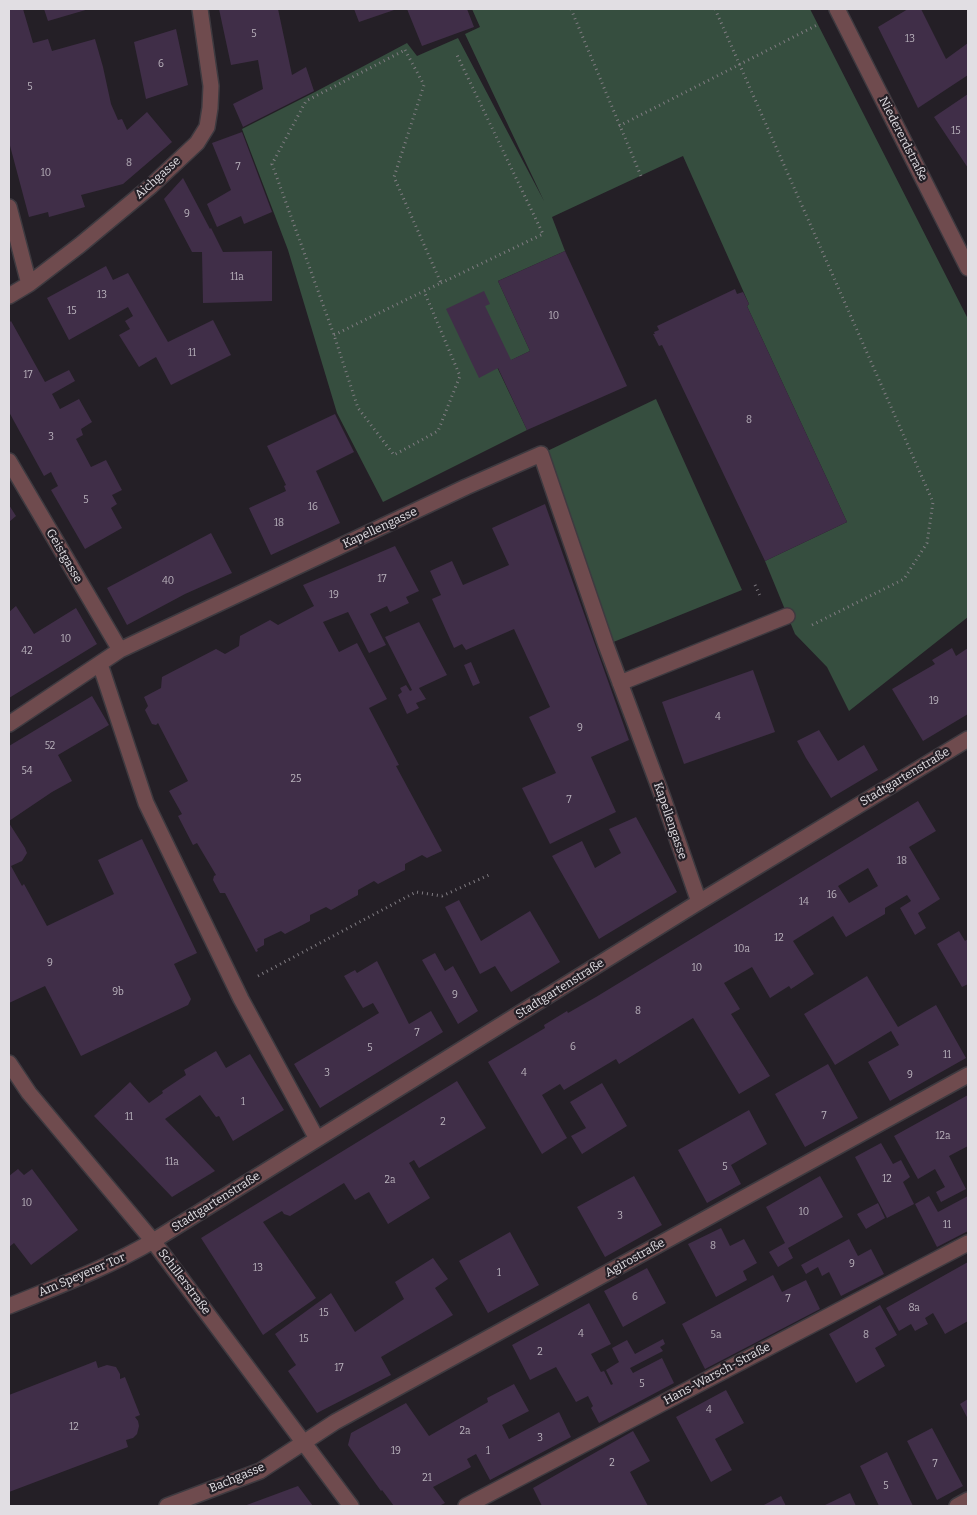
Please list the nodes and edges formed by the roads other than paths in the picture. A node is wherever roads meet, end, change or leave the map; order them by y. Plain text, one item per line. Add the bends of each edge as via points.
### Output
1 (200, 9) edge
2 (841, 10) edge
3 (9, 207) edge
4 (968, 268) edge
5 (29, 284) junction
6 (9, 296) edge
7 (9, 461) edge
8 (787, 616) road end
9 (120, 650) junction
10 (100, 664) junction
11 (620, 683) junction
12 (9, 724) edge
13 (968, 739) edge
14 (699, 902) junction
15 (9, 1063) edge
16 (968, 1075) edge
17 (317, 1139) junction
18 (153, 1241) junction
19 (968, 1243) edge
20 (9, 1306) edge
21 (304, 1443) junction
22 (968, 1500) edge
23 (167, 1506) edge
24 (351, 1506) edge
25 (466, 1506) edge
26 (957, 1506) edge

1 - 5 street, Aichgasse via 211,86 207,128 197,143 151,186
2 - 4 street, Niedererdstraße
3 - 5 street
5 - 6 street, Aichgasse
7 - 9 street, Geistgasse
8 - 11 street
9 - 10 street, Kapellengasse
9 - 11 street, Kapellengasse via 541,454
10 - 12 street, Kapellengasse
10 - 17 street via 146,803 236,988
11 - 14 street, Kapellengasse
13 - 14 street, Stadtgartenstraße
14 - 17 street, Stadtgartenstraße
15 - 18 street, Schillerstraße via 29,1093
16 - 21 street, Agirostraße via 335,1422
17 - 18 street, Stadtgartenstraße
18 - 20 street, Am Speyerer Tor via 98,1270
18 - 21 street, Schillerstraße
19 - 25 street, Hans-Warsch-Straße
21 - 23 street, Bachgasse via 260,1471
21 - 24 street, Schillerstraße
22 - 26 street

